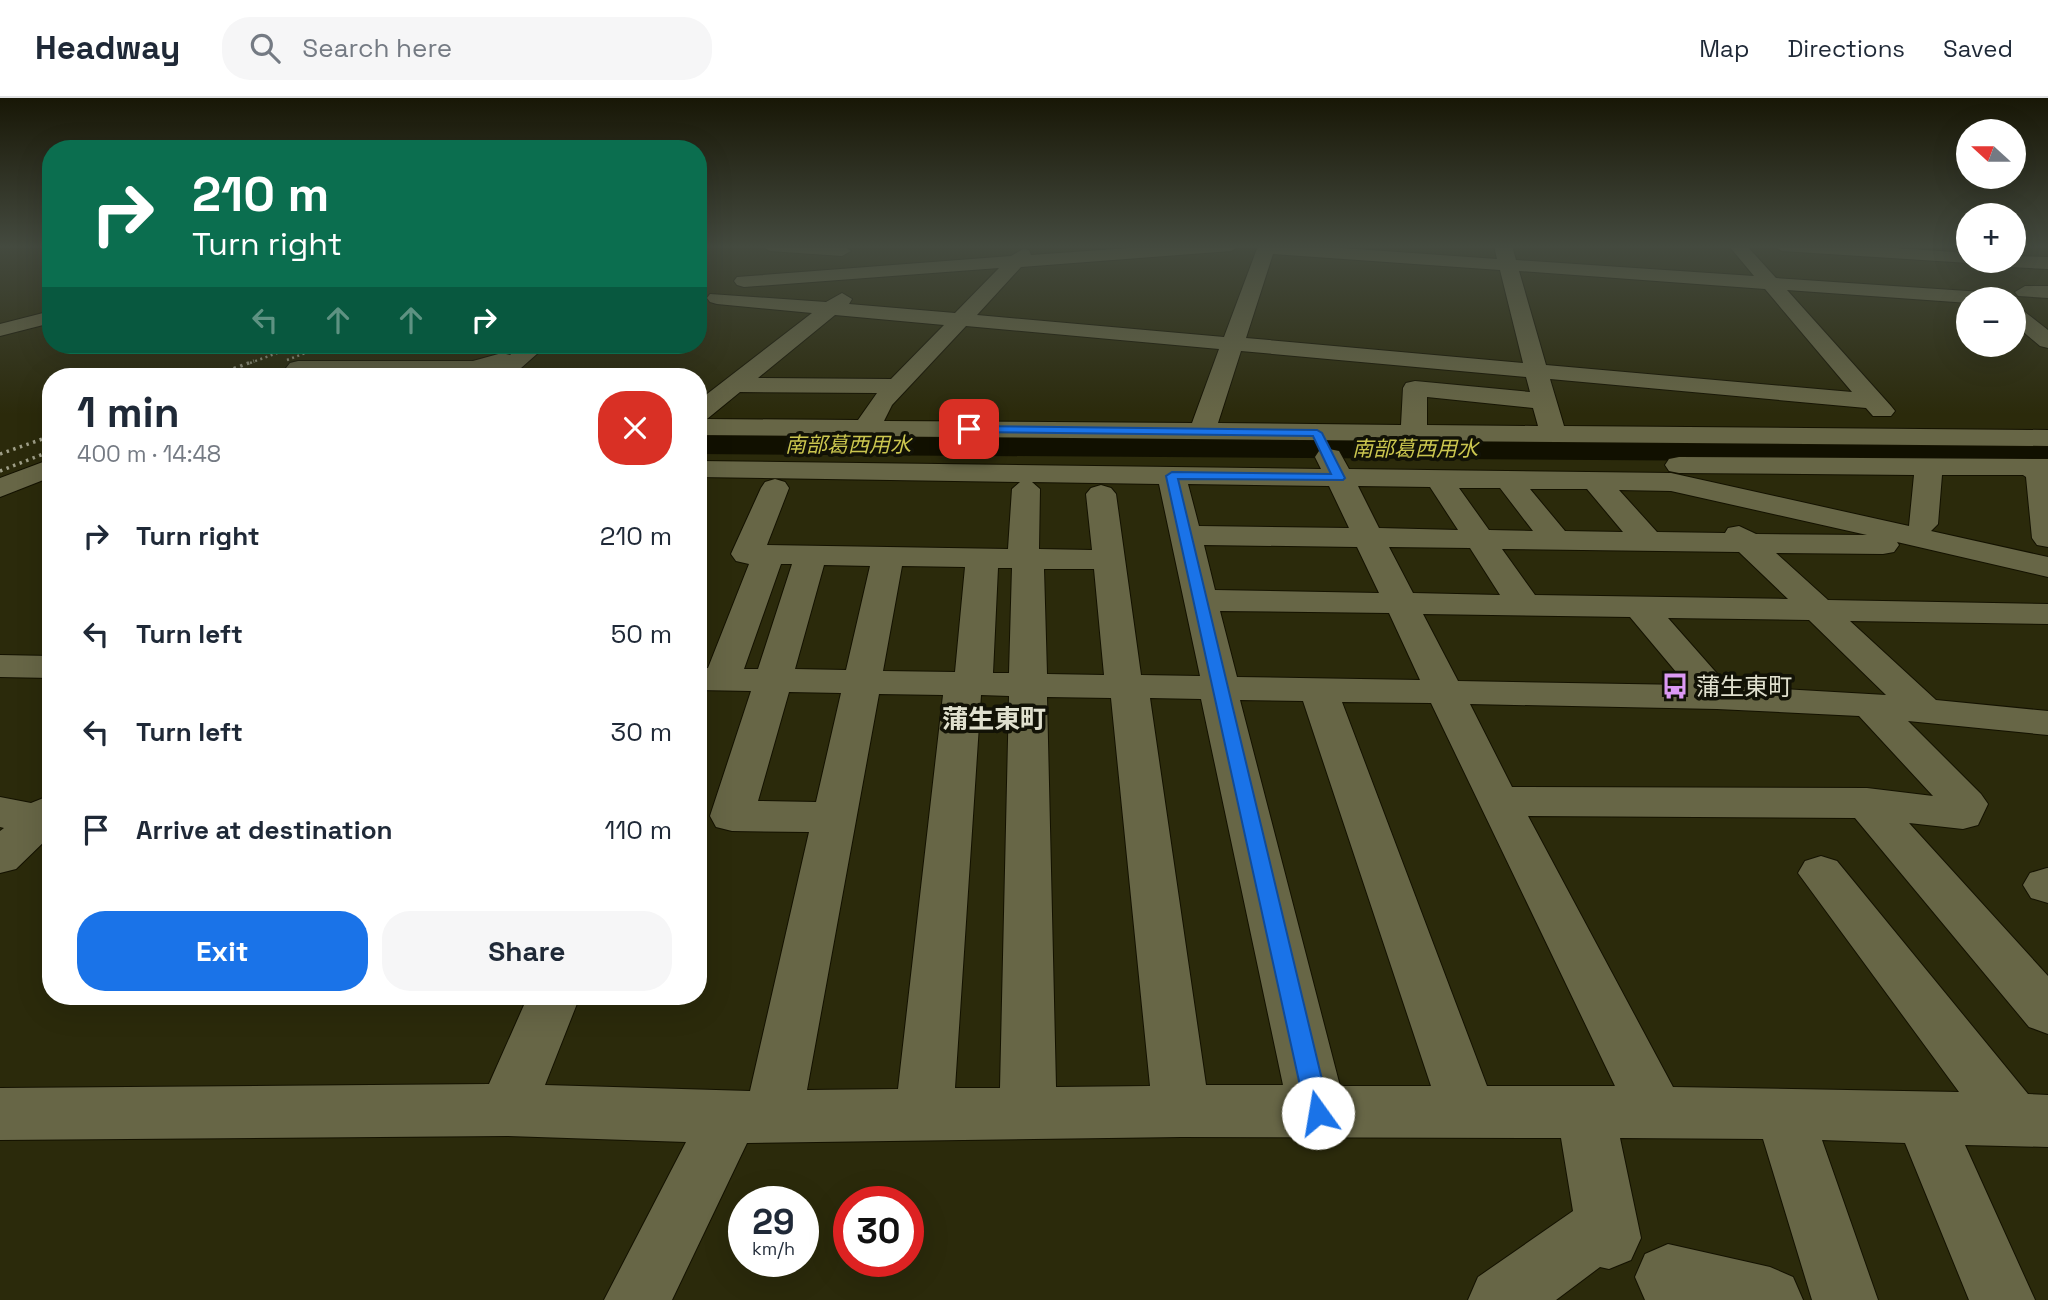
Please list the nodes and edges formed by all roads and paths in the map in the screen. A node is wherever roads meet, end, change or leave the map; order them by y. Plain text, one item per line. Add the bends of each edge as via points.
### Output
1 (764, 302) edge
2 (838, 302) edge
3 (977, 302) edge
4 (1248, 302) edge
5 (1518, 302) edge
6 (1788, 302) edge
7 (831, 308) junction
8 (42, 310) edge
9 (42, 319) edge
10 (0, 320) edge
11 (960, 320) junction
12 (2026, 323) edge
13 (0, 330) edge
14 (2048, 341) edge
15 (1233, 344) junction
16 (507, 360) edge
17 (298, 368) dead end
18 (1535, 372) junction
19 (734, 385) junction
20 (841, 385) junction
21 (898, 386) junction
22 (1542, 401) junction
23 (1873, 401) junction
24 (707, 407) edge
25 (707, 427) edge
26 (803, 428) junction
27 (866, 429) junction
28 (1202, 431) junction
29 (1414, 432) junction
30 (1553, 434) junction
31 (1904, 436) junction
32 (2048, 438) edge
33 (1326, 452) junction
34 (1920, 466) junction
35 (2039, 467) edge
36 (42, 471) edge
37 (707, 476) edge
38 (1172, 476) junction
39 (1439, 479) junction
40 (1508, 480) junction
41 (1594, 481) junction
42 (1685, 483) junction
43 (0, 488) edge
44 (775, 488) dead end
45 (1026, 489) dead end
46 (1101, 494) dead end
47 (1255, 507) junction
48 (1923, 524) junction
49 (1185, 535) junction
50 (1368, 538) junction
51 (2048, 538) edge
52 (1481, 540) junction
53 (1556, 541) junction
54 (1649, 542) junction
55 (1748, 543) junction
56 (1959, 546) junction
57 (2048, 552) edge
58 (769, 554) junction
59 (811, 555) junction
60 (888, 556) junction
61 (982, 558) junction
62 (1026, 559) junction
63 (1109, 560) junction
64 (2048, 567) edge
65 (1201, 600) junction
66 (1401, 603) junction
67 (1525, 606) junction
68 (1640, 607) junction
69 (1819, 610) junction
70 (2048, 614) edge
71 (0, 666) edge
72 (42, 667) edge
73 (710, 679) edge
74 (772, 681) junction
75 (861, 683) junction
76 (968, 685) junction
77 (1028, 686) junction
78 (1126, 687) junction
79 (1220, 688) junction
80 (1318, 690) junction
81 (1447, 694) junction
82 (1717, 697) junction
83 (1870, 705) junction
84 (1924, 710) junction
85 (2048, 723) edge
86 (1498, 801) junction
87 (1867, 803) junction
88 (30, 814) edge
89 (834, 817) junction
90 (0, 857) edge
91 (1821, 873) dead end
92 (550, 1005) edge
93 (2048, 1012) edge
94 (507, 1110) junction
95 (1181, 1111) junction
96 (1586, 1112) junction
97 (1657, 1112) junction
98 (1318, 1113) junction
99 (1469, 1113) junction
100 (1784, 1113) junction
101 (0, 1114) edge
102 (923, 1114) junction
103 (1028, 1114) junction
104 (752, 1116) junction
105 (1924, 1118) junction
106 (2031, 1120) edge
107 (1668, 1277) dead end
108 (637, 1300) edge
109 (1501, 1300) edge
110 (1770, 1300) edge
111 (1845, 1300) edge
112 (2002, 1300) edge

1 - 7 street
2 - 7 street
3 - 11 street
4 - 15 street
5 - 18 street
6 - 23 street
7 - 11 street
7 - 19 street
8 - 10 street
9 - 13 street
11 - 15 street
11 - 21 street
12 - 14 street
15 - 18 street
15 - 28 street
16 - 17 street via 474,368
18 - 22 street
18 - 23 street
19 - 20 street
19 - 24 street
20 - 21 street
20 - 26 street
21 - 27 street
22 - 29 street via 1415,388
22 - 30 street
23 - 31 street
25 - 26 street
26 - 27 street
27 - 28 street
28 - 33 street
29 - 30 street
29 - 33 street
30 - 31 street
31 - 32 street
33 - 39 street
33 - 47 street
33 - 50 street
34 - 35 street
34 - 48 street via 1928,472
34 - 48 street via 1679,465 1685,471
35 - 51 street
36 - 43 street
37 - 38 street
38 - 47 street
38 - 49 street
39 - 40 street
39 - 52 street
40 - 41 street
40 - 53 street
41 - 42 street
41 - 54 street
42 - 55 street
42 - 56 street
44 - 58 street via 747,554
45 - 62 street
46 - 63 street
47 - 49 street
47 - 50 street
48 - 57 street
49 - 65 street
50 - 52 street
50 - 66 street
52 - 53 street
52 - 67 street
53 - 54 street
54 - 55 street
55 - 56 street
55 - 69 street
56 - 64 street
58 - 59 street
58 - 73 street
59 - 60 street
59 - 74 street
60 - 61 street
60 - 75 street
61 - 62 street
61 - 76 street
62 - 63 street
62 - 77 street
63 - 78 street
65 - 66 street
65 - 79 street
66 - 67 street
66 - 81 street
67 - 68 street
68 - 69 street
68 - 82 street
69 - 70 street
69 - 84 street
71 - 72 street
73 - 74 street
74 - 75 street
74 - 89 street via 732,816
75 - 76 street
75 - 89 street
76 - 77 street
76 - 102 street
77 - 78 street
77 - 103 street
78 - 79 street
78 - 95 street
79 - 80 street
79 - 98 street
80 - 81 street
80 - 99 street
81 - 82 street
81 - 86 street
82 - 83 street
83 - 84 street
83 - 87 street via 1966,804 1963,814
84 - 85 street
86 - 87 street
86 - 97 street
87 - 93 street
88 - 90 street
89 - 104 street
91 - 106 street
92 - 94 street
94 - 101 street
94 - 104 street
95 - 98 street
95 - 103 street
96 - 97 street
96 - 99 street
96 - 109 street via 1609,1238 1593,1234
97 - 100 street
98 - 99 street
100 - 105 street
100 - 111 street
102 - 103 street
102 - 104 street
104 - 108 street
105 - 106 street
105 - 112 street
107 - 110 street

